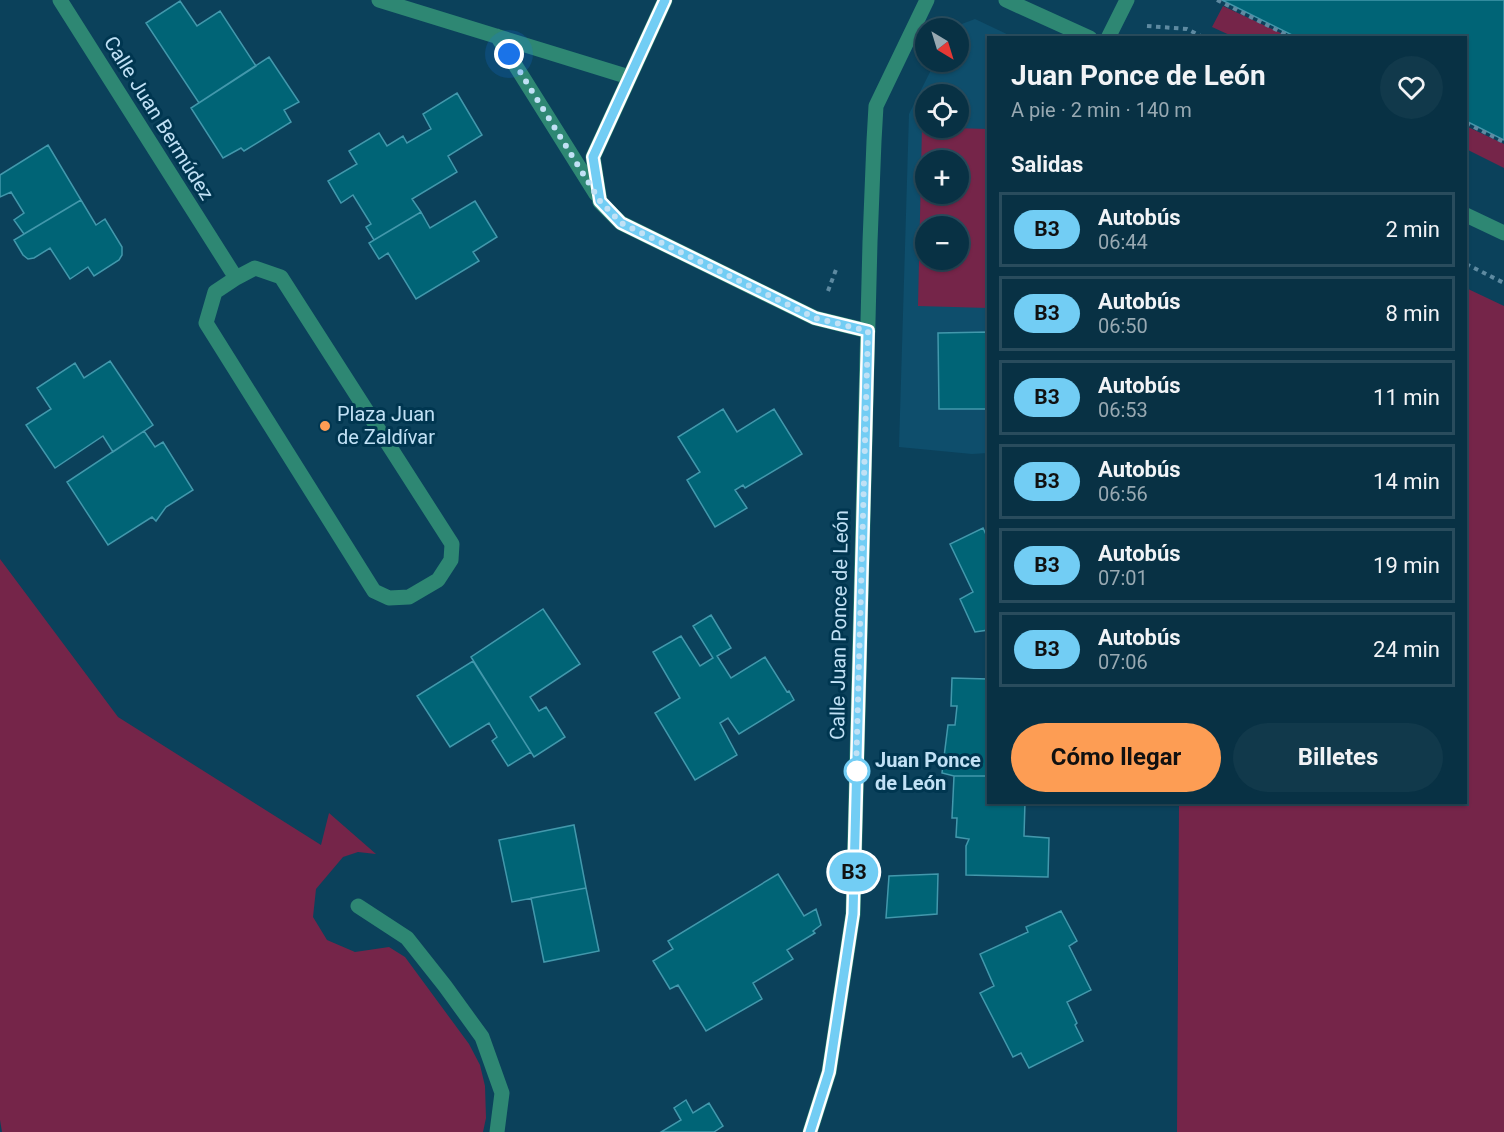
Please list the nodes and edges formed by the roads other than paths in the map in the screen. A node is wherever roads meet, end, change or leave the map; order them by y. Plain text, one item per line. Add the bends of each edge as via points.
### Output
1 (60, 0) edge
2 (379, 0) edge
3 (666, 0) edge
4 (927, 0) edge
5 (1006, 0) edge
6 (1127, 0) edge
7 (498, 36) junction
8 (1086, 36) edge
9 (1109, 36) edge
10 (629, 77) junction
11 (600, 201) junction
12 (1467, 215) edge
13 (1504, 233) edge
14 (236, 278) junction
15 (868, 331) junction
16 (358, 906) dead end
17 (497, 1132) edge
18 (810, 1132) edge

1 - 14 street, Calle Juan Bermúdez
2 - 7 street
3 - 10 street
4 - 15 street, Calle Juan Ponce de León via 876,106
5 - 8 street
6 - 9 street
7 - 10 street
7 - 11 street
10 - 11 street via 593,157
11 - 15 street via 621,223 815,318
12 - 13 street
14 - 14 street via 215,292 206,323 374,591 389,598 409,597 438,580 451,560 452,544 281,277 255,268
15 - 18 street, Calle Juan Ponce de León via 853,914 829,1072
16 - 17 street via 407,938 482,1037 502,1093

